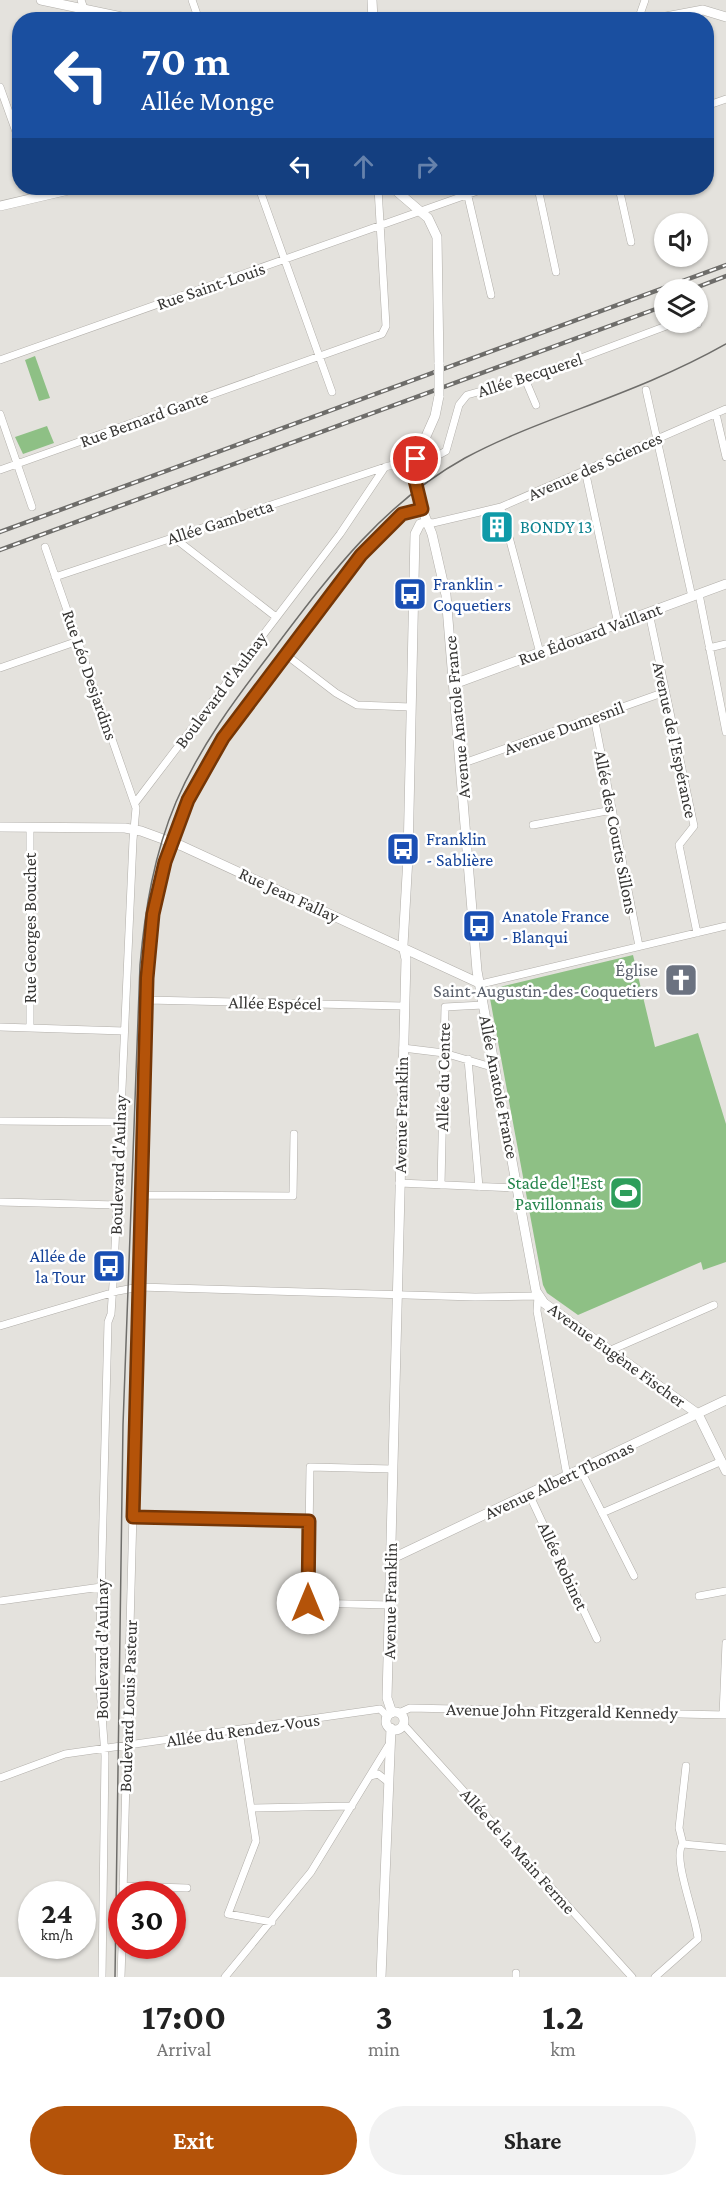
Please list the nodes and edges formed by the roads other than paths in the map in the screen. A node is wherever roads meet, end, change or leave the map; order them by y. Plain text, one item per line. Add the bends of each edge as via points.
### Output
1 (42, 0) edge
2 (83, 4) edge
3 (110, 12) edge
4 (692, 12) edge
5 (710, 12) edge
6 (0, 87) edge
7 (12, 121) edge
8 (28, 195) edge
9 (261, 195) edge
10 (378, 195) edge
11 (401, 195) edge
12 (458, 195) edge
13 (468, 195) edge
14 (540, 195) edge
15 (621, 195) edge
16 (0, 206) edge
17 (420, 211) junction
18 (380, 225) junction
19 (631, 242) dead end
20 (285, 261) junction
21 (556, 272) dead end
22 (491, 295) dead end
23 (654, 331) edge
24 (319, 356) junction
25 (0, 362) edge
26 (0, 369) edge
27 (525, 379) junction
28 (646, 390) dead end
29 (332, 392) dead end
30 (536, 405) dead end
31 (726, 409) edge
32 (0, 414) edge
33 (716, 414) junction
34 (657, 438) junction
35 (418, 454) junction
36 (726, 457) edge
37 (17, 464) junction
38 (385, 467) junction
39 (0, 470) edge
40 (585, 470) junction
41 (32, 507) dead end
42 (501, 507) junction
43 (422, 509) junction
44 (427, 522) junction
45 (173, 537) junction
46 (45, 547) dead end
47 (55, 576) junction
48 (726, 584) edge
49 (696, 595) junction
50 (649, 613) junction
51 (276, 617) junction
52 (618, 624) junction
53 (78, 641) junction
54 (726, 644) edge
55 (709, 648) junction
56 (540, 653) junction
57 (285, 654) junction
58 (0, 668) edge
59 (453, 684) junction
60 (665, 692) junction
61 (723, 700) edge
62 (411, 707) junction
63 (594, 717) junction
64 (726, 732) edge
65 (462, 764) junction
66 (135, 802) junction
67 (612, 810) junction
68 (533, 825) dead end
69 (0, 827) edge
70 (30, 827) junction
71 (134, 829) junction
72 (172, 842) junction
73 (726, 926) edge
74 (697, 933) junction
75 (639, 946) junction
76 (405, 951) junction
77 (481, 984) junction
78 (147, 1000) junction
79 (483, 1005) junction
80 (404, 1006) junction
81 (0, 1027) edge
82 (30, 1028) junction
83 (124, 1031) junction
84 (403, 1048) junction
85 (444, 1053) junction
86 (468, 1059) junction
87 (495, 1068) junction
88 (0, 1121) edge
89 (120, 1122) junction
90 (294, 1134) dead end
91 (399, 1183) junction
92 (441, 1185) junction
93 (479, 1187) junction
94 (518, 1188) junction
95 (141, 1195) junction
96 (0, 1202) edge
97 (117, 1205) junction
98 (139, 1287) junction
99 (113, 1292) junction
100 (397, 1295) junction
101 (538, 1296) junction
102 (714, 1305) dead end
103 (0, 1326) edge
104 (610, 1350) junction
105 (726, 1400) edge
106 (698, 1414) junction
107 (722, 1461) junction
108 (392, 1469) junction
109 (580, 1469) junction
110 (726, 1471) edge
111 (567, 1476) junction
112 (529, 1494) junction
113 (602, 1514) junction
114 (133, 1517) junction
115 (309, 1521) junction
116 (391, 1558) junction
117 (634, 1576) dead end
118 (101, 1587) junction
119 (726, 1591) edge
120 (699, 1596) dead end
121 (0, 1601) edge
122 (390, 1605) junction
123 (597, 1639) dead end
124 (726, 1643) edge
125 (387, 1698) junction
126 (380, 1709) junction
127 (393, 1714) junction
128 (725, 1715) edge
129 (397, 1727) junction
130 (239, 1731) junction
131 (388, 1746) junction
132 (127, 1747) junction
133 (105, 1749) junction
134 (686, 1766) dead end
135 (370, 1776) junction
136 (0, 1778) edge
137 (387, 1781) junction
138 (352, 1806) junction
139 (251, 1808) junction
140 (683, 1844) junction
141 (726, 1848) edge
142 (123, 1881) edge
143 (272, 1922) junction
144 (122, 1959) edge
145 (102, 1977) edge
146 (121, 1977) edge
147 (225, 1977) edge
148 (381, 1977) edge
149 (632, 1977) edge
150 (655, 1977) edge

1 - 2 street
2 - 3 street
4 - 5 street
6 - 7 street
8 - 16 street
9 - 20 street
10 - 18 street
11 - 17 street, Avenue Anatole France
12 - 17 street, Rue Saint-Louis
13 - 22 street
14 - 21 street
15 - 19 street
17 - 18 street, Rue Saint-Louis
17 - 35 street, Avenue Anatole France, bridge via 432,223 439,247 439,396 435,416
18 - 20 street, Rue Saint-Louis
18 - 24 street, Rue Bernard Gante via 385,332
20 - 24 street
20 - 25 street, Rue Saint-Louis
23 - 27 street, Allée Becquerel
24 - 29 street
24 - 37 street, Rue Bernard Gante
25 - 26 street
27 - 30 street
27 - 35 street, Allée Becquerel via 467,395 459,405 446,451 435,457
28 - 34 street
31 - 33 street, Avenue des Sciences
32 - 37 street
33 - 34 street, Avenue des Sciences
33 - 36 street
34 - 40 street, Avenue des Sciences
34 - 49 street
35 - 38 street
35 - 43 street, Avenue Anatole France via 414,476
37 - 39 street, Rue Bernard Gante
37 - 41 street
38 - 45 street, Allée Gambetta
38 - 51 street, Boulevard d'Aulnay
40 - 42 street, Avenue des Sciences
40 - 52 street
42 - 44 street, Avenue des Sciences
42 - 56 street
43 - 44 street, Avenue Anatole France
43 - 57 street, Boulevard d'Aulnay via 402,514 361,555
44 - 59 street, Avenue Anatole France via 446,595
44 - 62 street, Avenue Franklin via 420,524 415,534
45 - 47 street, Allée Gambetta
45 - 51 street
46 - 47 street, Rue Léo Desjardins
47 - 53 street, Rue Léo Desjardins
48 - 49 street, Rue Édouard Vaillant
49 - 50 street, Rue Édouard Vaillant
49 - 55 street
50 - 52 street, Rue Édouard Vaillant
50 - 60 street, Avenue de l'Espérance
51 - 66 street, Boulevard d'Aulnay
52 - 56 street, Rue Édouard Vaillant
53 - 58 street
53 - 66 street, Rue Léo Desjardins
54 - 55 street
55 - 61 street
56 - 59 street, Rue Édouard Vaillant
57 - 62 street via 357,705
57 - 72 street, Boulevard d'Aulnay via 223,738 188,800
59 - 65 street, Avenue Anatole France
60 - 63 street, Avenue Dumesnil
60 - 74 street, Avenue de l'Espérance via 694,826 679,845
61 - 64 street
62 - 76 street, Avenue Franklin
63 - 65 street, Avenue Dumesnil
63 - 67 street, Allée des Courts Sillons
65 - 77 street, Avenue Anatole France
66 - 71 street, Boulevard d'Aulnay
67 - 68 street
67 - 75 street, Allée des Courts Sillons
69 - 70 street, Rue Jean Fallay
70 - 71 street, Rue Jean Fallay
70 - 82 street, Rue Georges Bouchet
71 - 72 street, Rue Jean Fallay
71 - 83 street, Boulevard d'Aulnay
72 - 76 street, Rue Jean Fallay
72 - 78 street, Boulevard d'Aulnay via 153,914
73 - 74 street
74 - 75 street
75 - 77 street
76 - 77 street, Rue Jean Fallay
76 - 80 street, Avenue Franklin
77 - 79 street, Allée Anatole France
78 - 80 street, Allée Espécel
78 - 95 street, Boulevard d'Aulnay
79 - 85 street, Allée du Centre via 445,1007
79 - 87 street, Allée Anatole France
80 - 84 street, Avenue Franklin
81 - 82 street, Rue Georges Bouchet
82 - 83 street, Rue Georges Bouchet
83 - 89 street, Boulevard d'Aulnay
84 - 85 street
84 - 91 street, Avenue Franklin
85 - 86 street
85 - 92 street, Allée du Centre
86 - 87 street
86 - 93 street
87 - 94 street, Allée Anatole France
88 - 89 street
89 - 97 street, Boulevard d'Aulnay
90 - 95 street via 293,1196
91 - 92 street
91 - 100 street, Avenue Franklin
92 - 93 street
93 - 94 street
94 - 101 street, Allée Anatole France
95 - 98 street, Boulevard d'Aulnay
96 - 97 street
97 - 99 street, Boulevard d'Aulnay
98 - 99 street
98 - 100 street
98 - 114 street, Boulevard d'Aulnay
99 - 103 street
99 - 118 street, Boulevard d'Aulnay via 108,1322
100 - 101 street
100 - 108 street, Avenue Franklin
101 - 104 street, Avenue Eugène Fischer
101 - 111 street via 537,1311
102 - 104 street
104 - 106 street, Avenue Eugène Fischer
105 - 106 street, Avenue Albert Thomas
106 - 107 street
106 - 109 street, Avenue Albert Thomas
107 - 110 street
107 - 113 street
108 - 115 street via 310,1467
108 - 116 street, Avenue Franklin
109 - 111 street, Avenue Albert Thomas
109 - 113 street
111 - 112 street, Avenue Albert Thomas
112 - 116 street, Avenue Albert Thomas
112 - 123 street, Allée Robinet
113 - 117 street
114 - 115 street
114 - 132 street, Boulevard Louis Pasteur
115 - 122 street via 308,1603
116 - 122 street, Avenue Franklin
118 - 121 street
118 - 133 street, Boulevard d'Aulnay via 99,1674
119 - 120 street
122 - 125 street, Avenue Franklin
124 - 128 street
125 - 126 street
125 - 127 street, Avenue Franklin
126 - 127 street
126 - 130 street, Allée du Rendez-Vous
127 - 128 street, Avenue John Fitzgerald Kennedy via 410,1708
127 - 129 street via 387,1722
127 - 129 street via 403,1717
129 - 131 street
129 - 149 street, Allée de la Main Ferme
130 - 132 street, Allée du Rendez-Vous
130 - 139 street
131 - 135 street
131 - 137 street
132 - 133 street, Allée du Rendez-Vous
132 - 142 street, Boulevard Louis Pasteur
133 - 136 street, Allée du Rendez-Vous via 65,1754
133 - 145 street, Boulevard d'Aulnay
134 - 140 street via 679,1828
135 - 137 street via 378,1774
135 - 138 street
137 - 148 street
138 - 139 street
138 - 143 street via 311,1872
139 - 143 street via 256,1841 228,1914
140 - 141 street
140 - 150 street via 678,1852 698,1939
143 - 147 street
144 - 146 street

